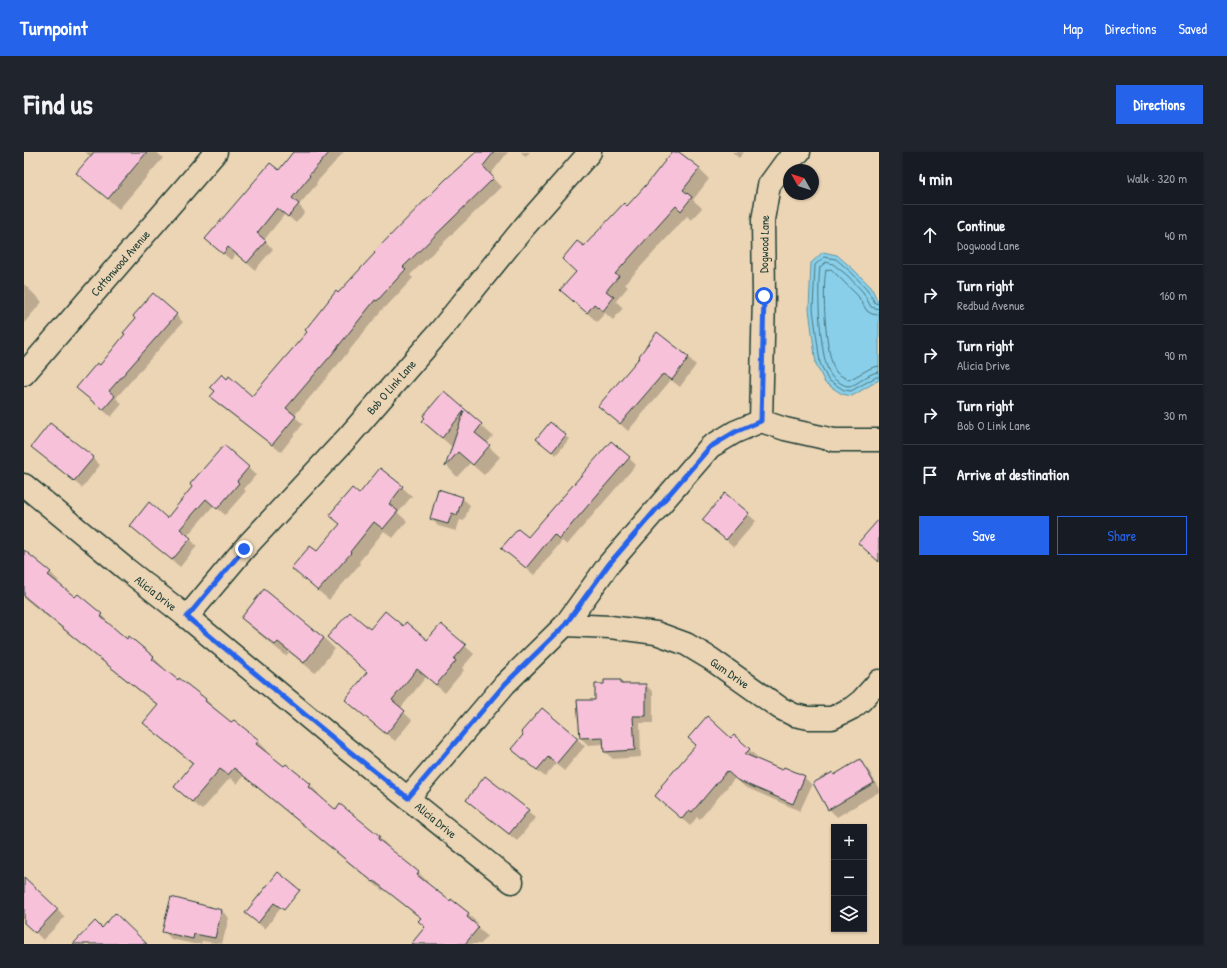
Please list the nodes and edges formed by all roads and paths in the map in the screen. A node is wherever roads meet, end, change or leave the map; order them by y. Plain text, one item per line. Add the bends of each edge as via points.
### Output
1 (216, 152) edge
2 (590, 152) edge
3 (799, 152) edge
4 (31, 351) edge
5 (24, 374) edge
6 (761, 421) junction
7 (879, 440) edge
8 (24, 485) edge
9 (187, 617) junction
10 (565, 625) junction
11 (879, 680) edge
12 (408, 798) junction
13 (512, 882) dead end

1 - 4 street, Cottonwood Avenue
2 - 9 street, Bob O Link Lane via 348,437 244,549
3 - 6 street, Dogwood Lane via 785,163 769,185 763,220
4 - 5 street, Cottonwood Avenue
6 - 7 street via 834,440
6 - 10 street via 735,432 710,447 609,564
8 - 9 street, Alicia Drive
9 - 12 street, Alicia Drive
10 - 11 street, Gum Drive via 656,633 686,644 780,708 794,715 809,718 832,718 852,708
10 - 12 street via 505,684
12 - 13 street, Alicia Drive

